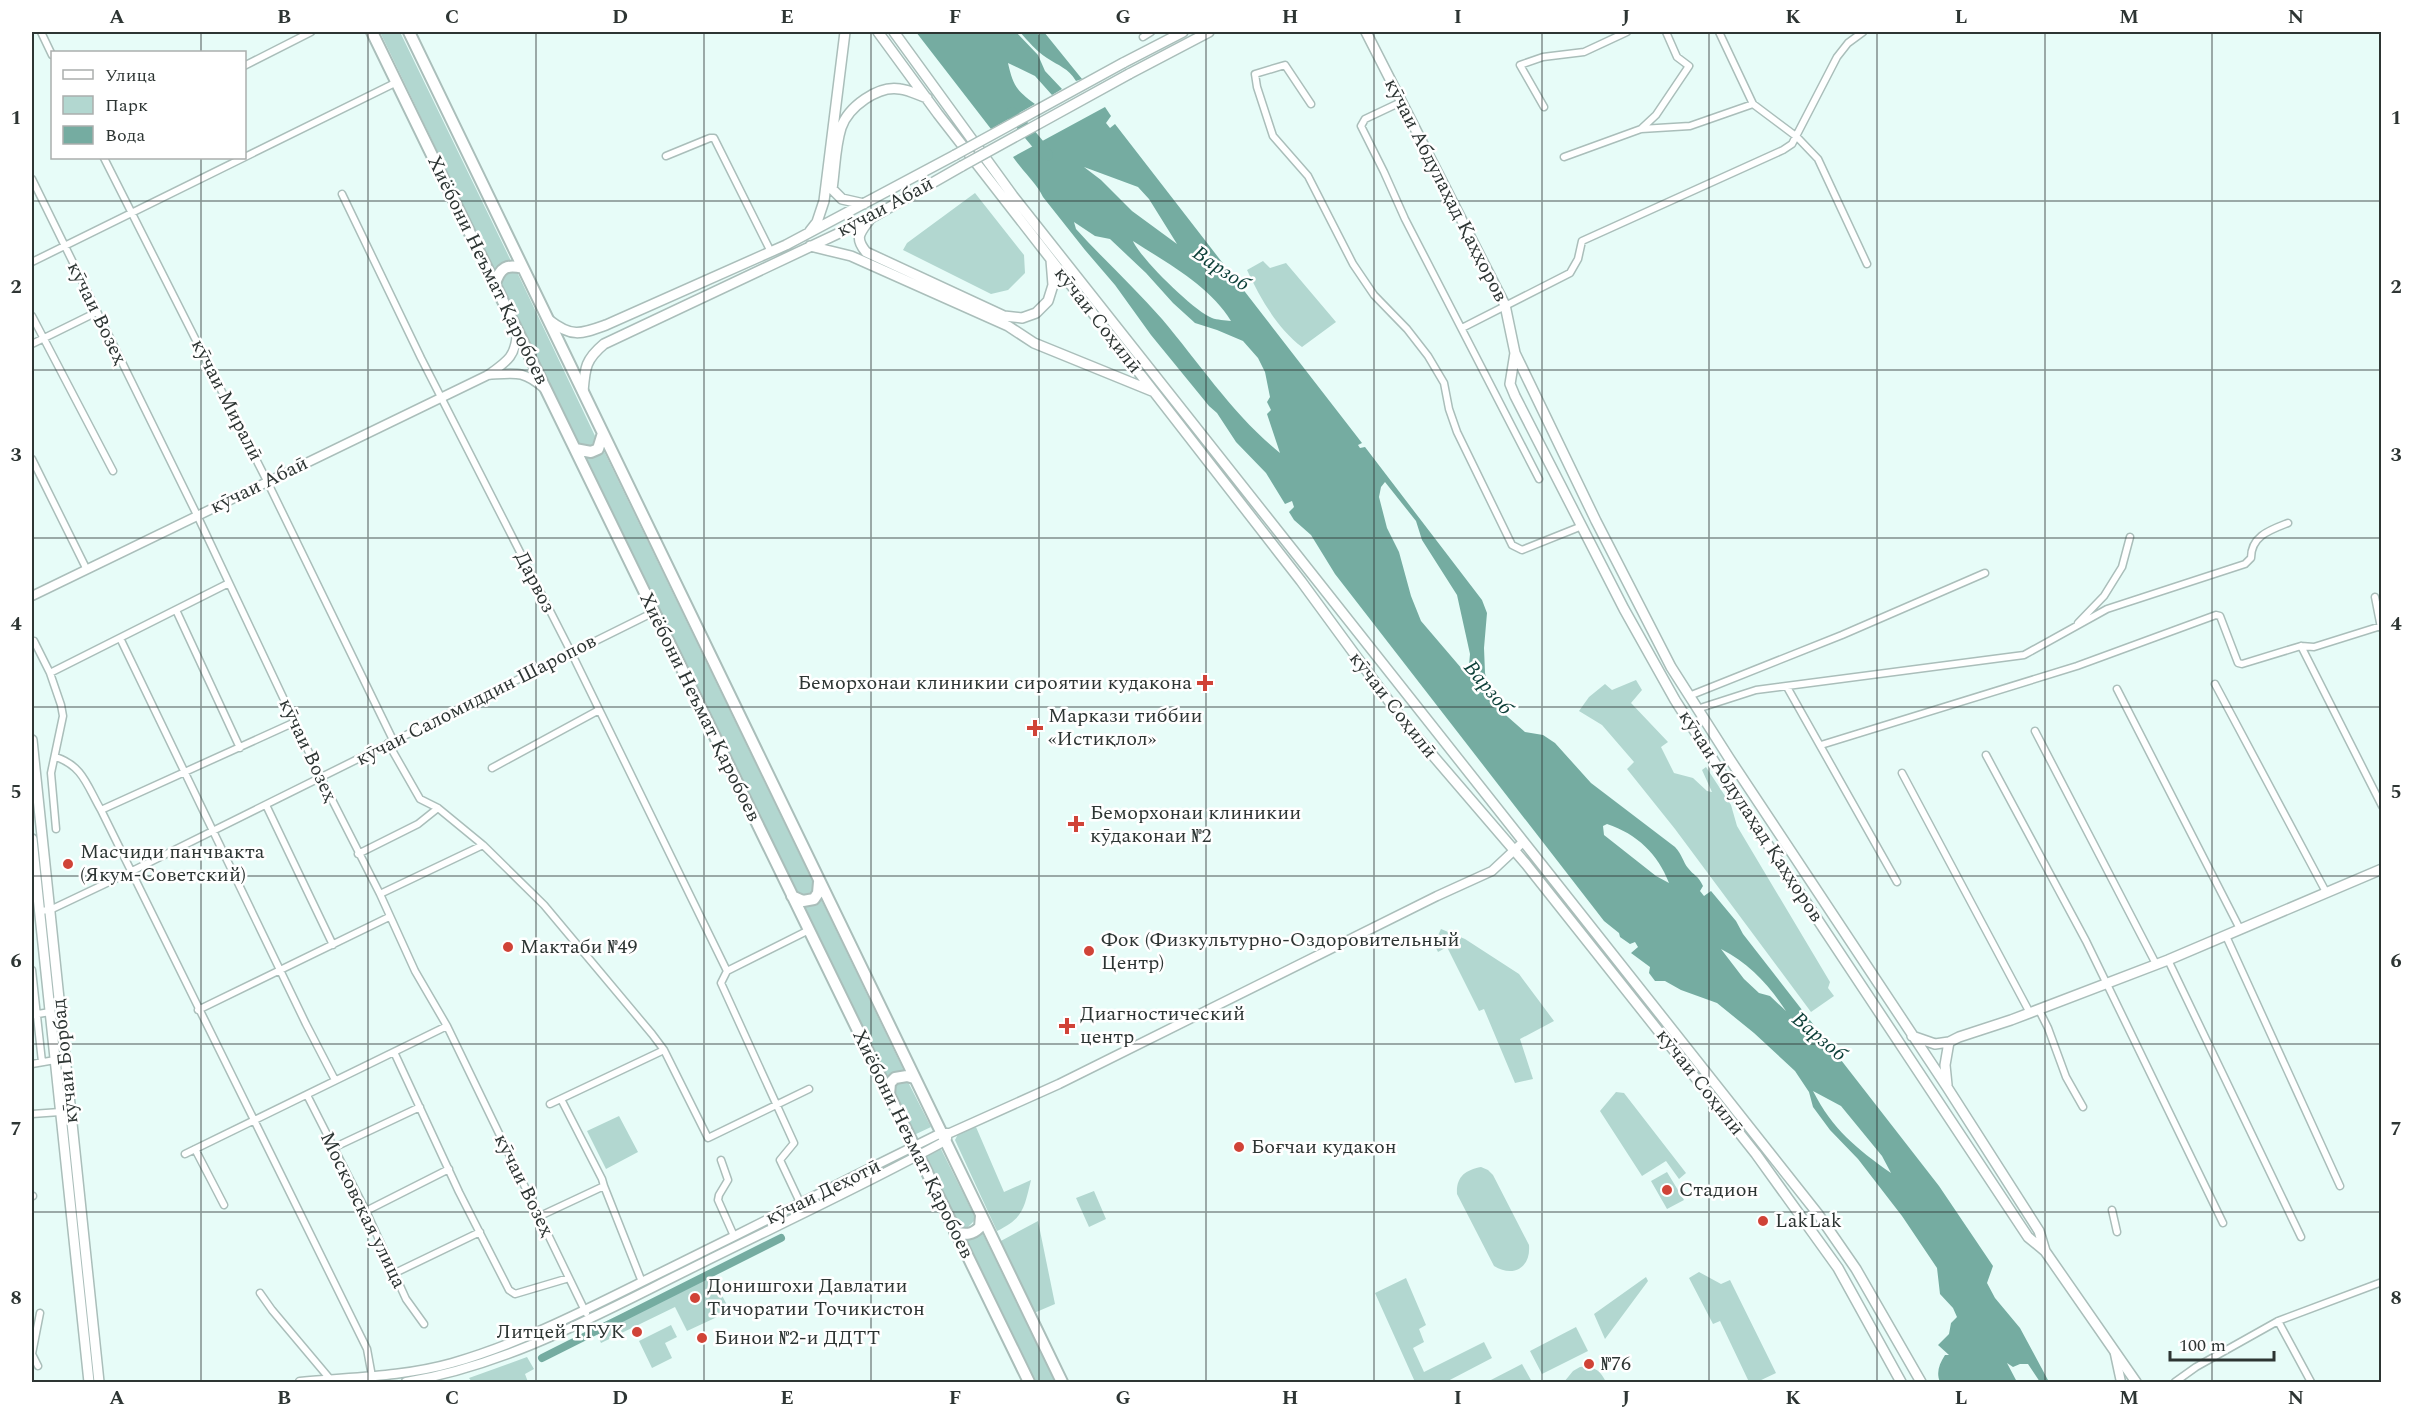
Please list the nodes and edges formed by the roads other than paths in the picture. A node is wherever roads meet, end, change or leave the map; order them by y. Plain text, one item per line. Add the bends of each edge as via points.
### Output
1 (41, 32) edge
2 (311, 32) edge
3 (372, 32) edge
4 (409, 32) edge
5 (845, 32) edge
6 (878, 32) edge
7 (894, 32) edge
8 (1151, 32) edge
9 (1183, 32) edge
10 (1209, 32) edge
11 (1366, 32) edge
12 (1627, 32) edge
13 (1666, 32) edge
14 (1719, 32) edge
15 (1863, 32) edge
16 (1143, 37) dead end
17 (51, 53) edge
18 (246, 65) edge
19 (397, 82) junction
20 (927, 98) junction
21 (1401, 102) junction
22 (1311, 104) dead end
23 (1753, 104) junction
24 (1544, 107) dead end
25 (1641, 129) junction
26 (1797, 137) junction
27 (666, 156) dead end
28 (246, 157) edge
29 (1564, 157) dead end
30 (105, 159) edge
31 (242, 159) edge
32 (32, 179) edge
33 (342, 194) dead end
34 (866, 204) junction
35 (133, 213) junction
36 (871, 218) junction
37 (807, 234) junction
38 (64, 246) junction
39 (810, 246) junction
40 (771, 252) junction
41 (1050, 258) junction
42 (32, 262) edge
43 (1867, 264) dead end
44 (523, 268) junction
45 (495, 284) junction
46 (1505, 305) junction
47 (97, 312) junction
48 (32, 316) edge
49 (548, 318) junction
50 (1462, 328) junction
51 (517, 329) junction
52 (43, 338) junction
53 (32, 344) edge
54 (1515, 353) junction
55 (488, 375) junction
56 (547, 391) junction
57 (1154, 391) junction
58 (583, 392) junction
59 (441, 397) junction
60 (603, 433) junction
61 (575, 449) junction
62 (32, 459) edge
63 (113, 471) dead end
64 (1539, 479) dead end
65 (267, 480) junction
66 (197, 515) junction
67 (2288, 523) dead end
68 (1582, 526) junction
69 (2130, 537) dead end
70 (86, 568) junction
71 (1985, 573) dead end
72 (229, 584) junction
73 (32, 596) edge
74 (2375, 597) dead end
75 (176, 610) junction
76 (654, 612) junction
77 (2074, 628) junction
78 (2381, 628) edge
79 (120, 638) junction
80 (34, 641) dead end
81 (2301, 646) junction
82 (571, 652) junction
83 (50, 673) junction
84 (2215, 684) dead end
85 (1787, 687) junction
86 (2117, 689) dead end
87 (1689, 696) junction
88 (1697, 709) junction
89 (599, 710) junction
90 (295, 722) junction
91 (2035, 731) dead end
92 (1436, 733) junction
93 (32, 740) edge
94 (391, 742) junction
95 (1422, 745) junction
96 (1821, 745) junction
97 (240, 748) junction
98 (1986, 755) dead end
99 (56, 756) junction
100 (492, 768) dead end
101 (1902, 772) dead end
102 (185, 773) junction
103 (321, 778) junction
104 (266, 805) junction
105 (2382, 806) edge
106 (438, 808) junction
107 (101, 810) junction
108 (56, 829) dead end
109 (213, 831) junction
110 (32, 838) edge
111 (1523, 842) junction
112 (483, 844) junction
113 (1514, 851) junction
114 (32, 853) edge
115 (358, 854) junction
116 (2382, 869) edge
117 (130, 872) junction
118 (819, 880) junction
119 (1897, 882) dead end
120 (2325, 892) junction
121 (380, 894) junction
122 (792, 896) junction
123 (50, 910) junction
124 (39, 911) junction
125 (389, 917) junction
126 (2240, 929) junction
127 (809, 930) junction
128 (2226, 936) junction
129 (333, 945) junction
130 (2168, 960) junction
131 (2156, 964) junction
132 (32, 970) edge
133 (727, 970) junction
134 (280, 971) junction
135 (2106, 983) junction
136 (198, 1010) junction
137 (50, 1012) junction
138 (2035, 1012) junction
139 (34, 1014) edge
140 (447, 1026) junction
141 (1911, 1035) junction
142 (1949, 1042) junction
143 (664, 1050) junction
144 (394, 1052) junction
145 (55, 1060) junction
146 (42, 1062) junction
147 (32, 1064) edge
148 (914, 1078) junction
149 (335, 1080) junction
150 (1947, 1087) junction
151 (809, 1089) dead end
152 (307, 1095) junction
153 (889, 1095) junction
154 (561, 1099) junction
155 (550, 1104) dead end
156 (775, 1106) junction
157 (420, 1107) junction
158 (2083, 1107) dead end
159 (60, 1112) junction
160 (32, 1114) edge
161 (253, 1122) junction
162 (945, 1136) junction
163 (333, 1148) junction
164 (195, 1149) junction
165 (916, 1151) junction
166 (185, 1154) dead end
167 (722, 1160) dead end
168 (449, 1169) junction
169 (604, 1186) junction
170 (2340, 1186) dead end
171 (801, 1204) junction
172 (224, 1205) dead end
173 (2112, 1210) dead end
174 (366, 1211) junction
175 (805, 1213) junction
176 (981, 1215) junction
177 (540, 1216) junction
178 (2223, 1223) dead end
179 (480, 1232) junction
180 (955, 1232) junction
181 (2117, 1232) dead end
182 (734, 1236) junction
183 (2301, 1237) dead end
184 (2045, 1251) junction
185 (395, 1273) junction
186 (569, 1278) junction
187 (642, 1282) junction
188 (2382, 1282) edge
189 (260, 1293) dead end
190 (584, 1310) junction
191 (40, 1313) dead end
192 (589, 1319) junction
193 (2278, 1321) junction
194 (424, 1324) dead end
195 (2113, 1347) junction
196 (32, 1354) edge
197 (38, 1366) dead end
198 (330, 1379) junction
199 (373, 1380) edge
200 (1921, 1381) edge
201 (89, 1383) edge
202 (99, 1383) edge
203 (300, 1383) edge
204 (406, 1383) edge
205 (1029, 1383) edge
206 (1062, 1383) edge
207 (1903, 1383) edge
208 (2121, 1383) edge
209 (2136, 1383) edge
210 (2175, 1383) edge
211 (2312, 1383) edge

1 - 17 street
2 - 18 street
3 - 19 highway, Хиёбони Неъмат Қаробоев
4 - 44 highway, Хиёбони Неъмат Қаробоев
5 - 37 main road via 824,201 818,222
6 - 20 main road, кӯчаи Соҳилӣ
7 - 92 main road via 1014,196
8 - 16 street
9 - 34 main road, кӯчаи Абаӣ, bridge
10 - 36 main road, кӯчаи Абаӣ, bridge
11 - 21 main road, кӯчаи Абдулаҳад Қаҳҳоров
12 - 24 street via 1584,52 1543,57 1520,65
13 - 25 street via 1677,57 1689,66 1656,115
14 - 23 street
15 - 26 street via 1837,57
19 - 28 street
19 - 45 highway, Хиёбони Неъмат Қаробоев
20 - 34 main road via 898,88 888,89 856,106 842,125 832,189 842,199
20 - 41 main road, кӯчаи Соҳилӣ
21 - 46 main road, кӯчаи Абдулаҳад Қаҳҳоров
21 - 50 street via 1365,119 1361,126
22 - 68 street via 1285,65 1255,74 1273,136 1308,176 1353,264 1374,295 1407,329 1444,382 1457,432 1512,545 1522,550
23 - 25 street via 1690,126
23 - 26 street
25 - 29 street
26 - 43 street via 1818,159
26 - 46 street via 1784,150 1582,241 1570,273
27 - 40 street via 714,138
30 - 35 street, кӯчаи Миралӣ
31 - 35 street
32 - 38 street, кӯчаи Возеҳ
33 - 59 street, Дарвоз
34 - 37 main road, кӯчаи Абаӣ
35 - 38 street
35 - 65 street, кӯчаи Миралӣ
36 - 39 main road, кӯчаи Абаӣ
36 - 41 main road via 859,235 858,243 866,252 1004,316 1022,318 1036,313 1048,301 1053,285
37 - 40 main road, кӯчаи Абаӣ
38 - 42 street
38 - 47 street, кӯчаи Возеҳ
39 - 57 main road via 851,256 1008,326 1034,343
39 - 58 main road, кӯчаи Абаӣ via 604,344 585,366
40 - 49 main road, кӯчаи Абаӣ via 584,333 569,333
41 - 57 main road, кӯчаи Соҳилӣ
44 - 45 highway via 507,266 498,273
44 - 49 highway, Хиёбони Неъмат Қаробоев
45 - 51 highway, Хиёбони Неъмат Қаробоев
46 - 50 street
46 - 54 main road, кӯчаи Абдулаҳад Қаҳҳоров
47 - 52 street
47 - 66 street, кӯчаи Возеҳ
48 - 52 street
49 - 58 highway, Хиёбони Неъмат Қаробоев
50 - 64 street
51 - 55 street, кӯчаи Абаӣ via 512,355
51 - 56 highway, Хиёбони Неъмат Қаробоев
52 - 53 street
52 - 63 street
54 - 68 main road, кӯчаи Абдулаҳад Қаҳҳоров via 1510,384
54 - 87 main road, кӯчаи Абдулаҳад Қаҳҳоров via 1596,521
55 - 56 street, кӯчаи Абаӣ via 522,373
55 - 59 street, кӯчаи Абаӣ
56 - 61 highway, Хиёбони Неъмат Қаробоев
57 - 95 main road, кӯчаи Соҳилӣ
58 - 60 highway, Хиёбони Неъмат Қаробоев
59 - 65 street, кӯчаи Абаӣ
59 - 82 street, Дарвоз
60 - 61 highway via 598,449
60 - 118 highway, Хиёбони Неъмат Қаробоев
61 - 76 highway, Хиёбони Неъмат Қаробоев
62 - 70 street
65 - 66 street, кӯчаи Абаӣ
65 - 94 street, кӯчаи Миралӣ
66 - 70 street, кӯчаи Абаӣ
66 - 72 street, кӯчаи Возеҳ
67 - 77 street via 2260,537 2244,564 2107,609
68 - 184 main road, кӯчаи Абдулаҳад Қаҳҳоров via 1659,673 1721,774 2028,1237
69 - 77 street via 2122,567 2104,596
70 - 73 street, кӯчаи Абаӣ
71 - 87 street
72 - 75 street
72 - 90 street, кӯчаи Возеҳ
74 - 78 street
75 - 79 street
75 - 97 street
76 - 82 street, кӯчаи Саломиддин Шаропов
76 - 122 highway, Хиёбони Неъмат Қаробоев
77 - 85 street via 2024,656
78 - 81 street via 2314,647
79 - 83 street
79 - 102 street
80 - 83 street
81 - 96 street via 2240,664 2220,616 2216,615 2077,666
81 - 105 street
82 - 89 street, Дарвоз
82 - 94 street, кӯчаи Саломиддин Шаропов
83 - 99 street via 63,716
84 - 120 street
85 - 88 street via 1756,690
85 - 96 street
86 - 126 street
87 - 88 main road, кӯчаи Абдулаҳад Қаҳҳоров
88 - 141 main road, кӯчаи Абдулаҳад Қаҳҳоров
89 - 100 street
89 - 133 street, Дарвоз
90 - 97 street
90 - 103 street, кӯчаи Возеҳ
91 - 131 street
92 - 95 main road
92 - 111 main road
93 - 123 main road, кӯчаи Борбад
94 - 103 street, кӯчаи Саломиддин Шаропов
94 - 106 street, кӯчаи Миралӣ via 420,799
95 - 113 main road, кӯчаи Соҳилӣ
96 - 119 street
97 - 102 street
98 - 135 street
99 - 107 street via 80,771
99 - 108 street via 51,773
101 - 138 street
102 - 107 street
102 - 109 street
103 - 104 street, кӯчаи Саломиддин Шаропов
103 - 115 street, кӯчаи Возеҳ
104 - 109 street, кӯчаи Саломиддин Шаропов
104 - 129 street
106 - 112 street, кӯчаи Миралӣ
106 - 115 street via 418,824
107 - 117 street
109 - 117 street, кӯчаи Саломиддин Шаропов
109 - 134 street
110 - 114 main road, кӯчаи Борбад
111 - 113 street, кӯчаи Деҳотӣ
111 - 200 main road via 1818,1214 1856,1269
112 - 121 street
112 - 143 street, кӯчаи Миралӣ via 544,905
113 - 162 street, кӯчаи Деҳотӣ via 1492,871
113 - 207 main road, кӯчаи Соҳилӣ via 1795,1205 1838,1268
114 - 124 main road, кӯчаи Борбад
115 - 121 street, кӯчаи Возеҳ
116 - 120 main road
117 - 123 street, кӯчаи Саломиддин Шаропов
117 - 136 street
118 - 122 highway via 814,899 802,901
118 - 148 highway, Хиёбони Неъмат Қаробоев
120 - 126 main road
121 - 125 street, кӯчаи Возеҳ
122 - 127 highway, Хиёбони Неъмат Қаробоев
123 - 124 street, кӯчаи Саломиддин Шаропов
123 - 202 main road, кӯчаи Борбад
124 - 137 main road, кӯчаи Борбад
125 - 129 street
125 - 140 street, кӯчаи Возеҳ
126 - 128 main road
127 - 133 street
127 - 153 highway, Хиёбони Неъмат Қаробоев
128 - 130 main road
128 - 170 street
129 - 134 street
130 - 131 main road
130 - 183 street
131 - 135 main road
132 - 139 street
133 - 156 street via 721,983
134 - 136 street
134 - 149 street
135 - 138 main road
135 - 178 street
136 - 161 street
137 - 139 street
137 - 145 main road, кӯчаи Борбад
138 - 142 main road
138 - 158 street via 2048,1028 2066,1077
139 - 146 street
140 - 144 street
140 - 177 street, кӯчаи Возеҳ
141 - 142 main road via 1935,1044
141 - 150 main road, кӯчаи Абдулаҳад Қаҳҳоров
142 - 150 main road
143 - 154 street
143 - 156 street, кӯчаи Миралӣ via 708,1138
144 - 149 street
144 - 157 street
145 - 146 street
145 - 159 main road, кӯчаи Борбад
146 - 147 street
148 - 153 highway via 895,1077
148 - 162 highway, Хиёбони Неъмат Қаробоев
149 - 152 street
150 - 184 main road, кӯчаи Абдулаҳад Қаҳҳоров via 2039,1231
151 - 156 street
152 - 161 street
152 - 163 street, Московская улица
153 - 165 highway, Хиёбони Неъмат Қаробоев
154 - 155 street
154 - 169 street
156 - 171 street via 794,1143 780,1160
157 - 163 street
157 - 168 street
159 - 160 street
159 - 201 main road, кӯчаи Борбад
161 - 164 street
161 - 199 street via 367,1349
162 - 165 street, кӯчаи Деҳотӣ
162 - 176 highway, Хиёбони Неъмат Қаробоев
163 - 174 street, Московская улица
164 - 166 street
164 - 172 street
165 - 171 street, кӯчаи Деҳотӣ
165 - 175 street, кӯчаи Деҳотӣ
165 - 180 highway, Хиёбони Неъмат Қаробоев
167 - 182 street via 728,1180 718,1200
168 - 174 street
168 - 179 street
169 - 177 street
169 - 187 street
171 - 175 street
171 - 182 street, кӯчаи Деҳотӣ
173 - 181 street
174 - 185 street, Московская улица
175 - 192 street, кӯчаи Деҳотӣ
176 - 180 highway via 980,1227 974,1233
176 - 206 highway, Хиёбони Неъмат Қаробоев
177 - 186 street, кӯчаи Возеҳ
179 - 185 street
179 - 186 street via 512,1293
180 - 205 highway, Хиёбони Неъмат Қаробоев
182 - 187 street, кӯчаи Деҳотӣ
184 - 195 main road, кӯчаи Абдулаҳад Қаҳҳоров
185 - 194 street, Московская улица via 406,1299
186 - 190 street, кӯчаи Возеҳ
187 - 190 street, кӯчаи Деҳотӣ
188 - 193 street
189 - 198 street
190 - 192 street, кӯчаи Возеҳ
190 - 199 street, кӯчаи Деҳотӣ via 528,1337 463,1359
191 - 196 street
192 - 204 street, кӯчаи Деҳотӣ via 514,1353 457,1372
193 - 210 street
193 - 211 street
195 - 208 street, кӯчаи Абдулаҳад Қаҳҳоров
195 - 209 main road, кӯчаи Абдулаҳад Қаҳҳоров
196 - 197 street
198 - 199 street, кӯчаи Деҳотӣ
198 - 203 street, кӯчаи Деҳотӣ
200 - 207 main road via 1914,1378

